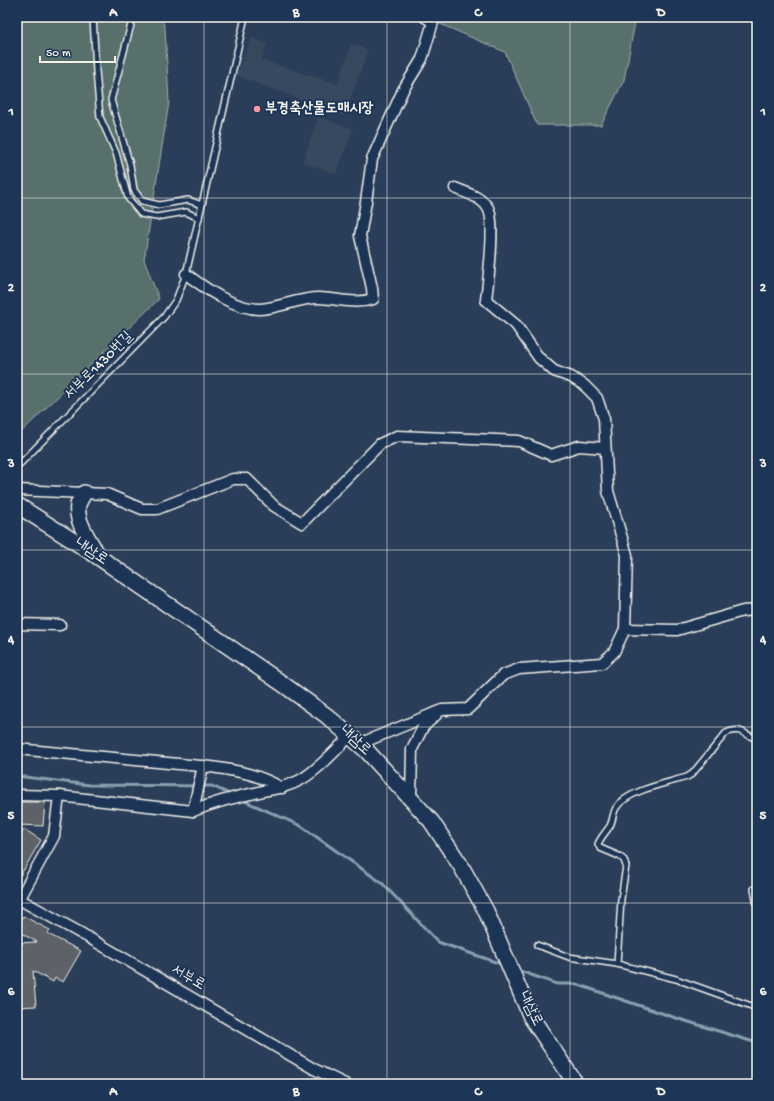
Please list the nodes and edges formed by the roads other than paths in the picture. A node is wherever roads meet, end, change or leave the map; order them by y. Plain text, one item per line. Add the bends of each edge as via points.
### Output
1 (93, 17) edge
2 (133, 17) edge
3 (245, 17) edge
4 (425, 17) edge
5 (455, 188) dead end
6 (202, 205) junction
7 (199, 218) junction
8 (186, 274) junction
9 (605, 448) junction
10 (17, 467) edge
11 (17, 490) edge
12 (84, 493) junction
13 (17, 505) edge
14 (99, 557) junction
15 (757, 610) edge
16 (17, 624) edge
17 (60, 625) dead end
18 (625, 629) junction
19 (442, 710) junction
20 (757, 739) edge
21 (355, 740) junction
22 (17, 749) edge
23 (203, 766) junction
24 (282, 788) junction
25 (17, 795) edge
26 (59, 796) junction
27 (411, 798) junction
28 (194, 808) junction
29 (754, 889) dead end
30 (18, 899) edge
31 (757, 906) edge
32 (537, 945) dead end
33 (617, 964) junction
34 (757, 1008) edge
35 (345, 1084) edge
36 (576, 1084) edge

1 - 7 lane via 100,117 116,154 128,198 141,214 156,216 186,212
2 - 6 lane via 111,100 130,165 134,190 142,201 159,205 188,200
3 - 6 lane, 서부로1430번길
4 - 8 street via 434,22 422,59 403,90 372,159 360,236 373,299 363,302 317,298 260,309 241,305 210,292
5 - 9 street via 479,198 489,209 492,224 486,300 516,325 539,358 554,372 571,377 596,398 604,419
6 - 7 lane, 서부로1430번길
7 - 8 lane, 서부로1430번길
8 - 10 lane, 서부로1430번길 via 176,300 164,317
9 - 12 street via 579,446 551,455 519,441 397,436 380,444 302,523 274,506 247,479 233,479 157,509 142,509 107,494
9 - 18 street via 608,491 627,555
11 - 12 street
12 - 14 main road via 78,505 78,514 84,534
13 - 14 main road, 내삼로
14 - 21 main road, 내삼로 via 280,682
15 - 18 street via 743,611 677,630
16 - 17 street
18 - 19 street via 614,652 602,663 519,669 504,676 468,709
19 - 21 street
19 - 27 street via 423,727 412,749
20 - 33 lane via 739,730 732,730 726,733 692,774 641,790 616,808 612,821 598,844 600,848 619,856 626,866
21 - 24 street via 302,779
21 - 27 main road, 내삼로
22 - 23 street
23 - 24 street via 242,772 266,779
23 - 28 street
24 - 28 street
25 - 26 street
26 - 28 street
26 - 30 street via 54,836
27 - 36 main road, 내삼로 via 431,820 461,866 486,911 531,1018
29 - 31 lane
30 - 35 street, 서부로 via 314,1069
32 - 33 lane via 569,957
33 - 34 lane via 676,979

